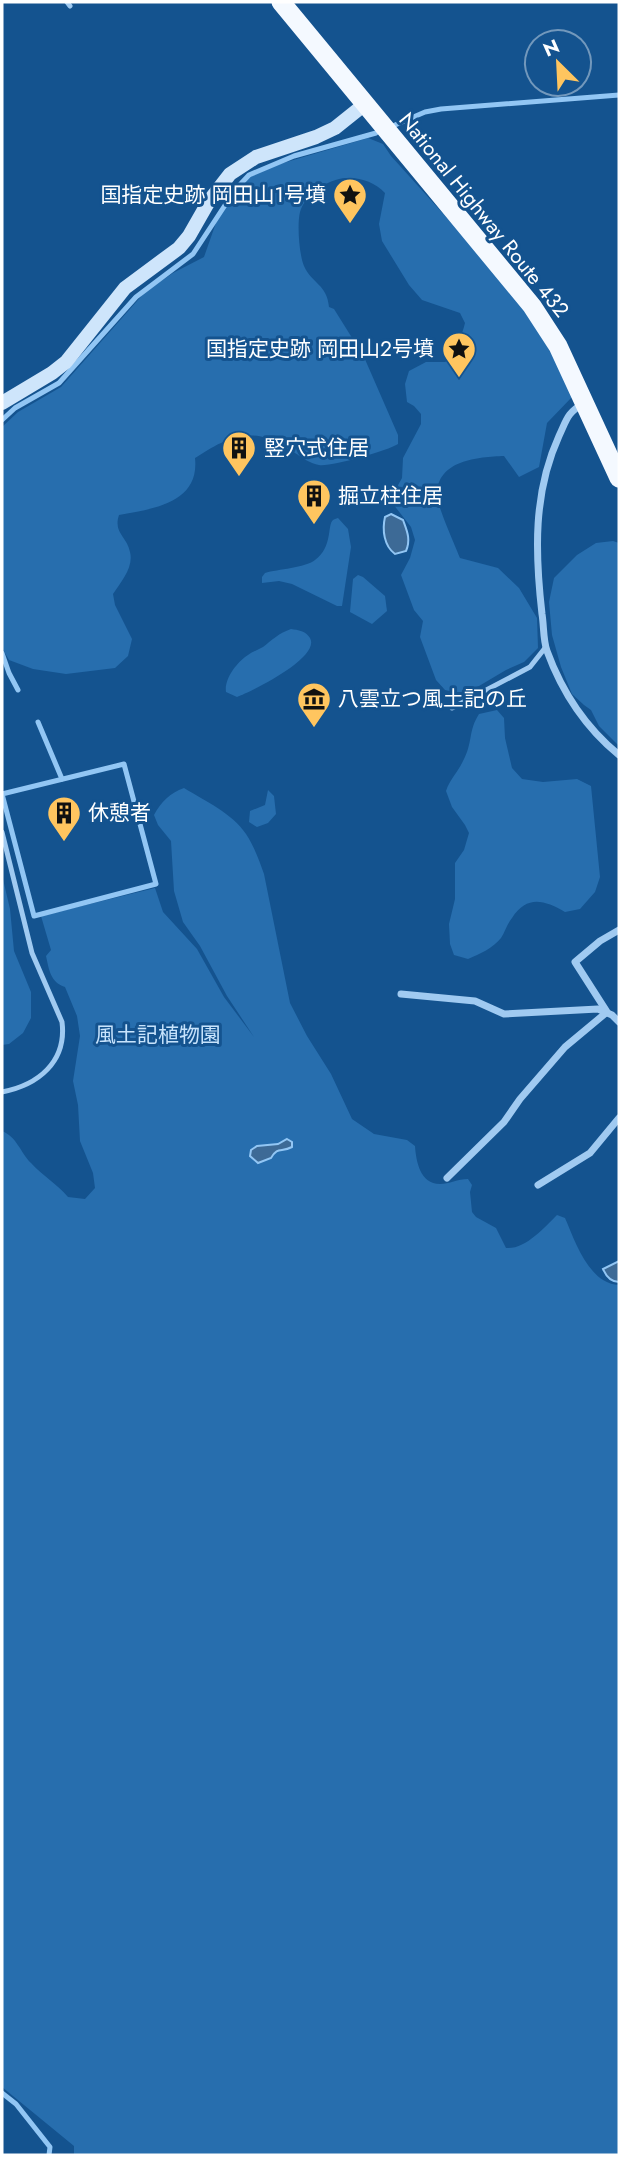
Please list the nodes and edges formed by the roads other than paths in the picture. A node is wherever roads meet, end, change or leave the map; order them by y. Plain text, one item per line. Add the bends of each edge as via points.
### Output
1 (281, 2) edge
2 (365, 104) junction
3 (2, 403) edge
4 (584, 403) junction
5 (619, 478) edge
6 (545, 648) junction
7 (452, 709) dead end
8 (619, 755) edge
9 (2, 832) edge
10 (619, 930) edge
11 (401, 994) dead end
12 (607, 1012) junction
13 (619, 1022) edge
14 (2, 1092) edge
15 (619, 1118) edge
16 (447, 1178) dead end
17 (538, 1185) dead end

1 - 2 highway, National Highway Route 432
2 - 3 main road via 335,128 256,157 236,170 222,183 179,248 125,288 66,362
2 - 4 highway, National Highway Route 432 via 532,306 558,346
4 - 5 highway, National Highway Route 432
4 - 6 street via 571,411 550,457 538,510 536,565
6 - 7 lane via 530,667
6 - 8 street via 574,707
9 - 14 lane via 32,953 63,1034 48,1070 18,1089
10 - 12 street via 575,962
11 - 12 street via 475,1001 504,1014
12 - 13 street
12 - 16 street via 565,1047 504,1122
15 - 17 street via 590,1153

